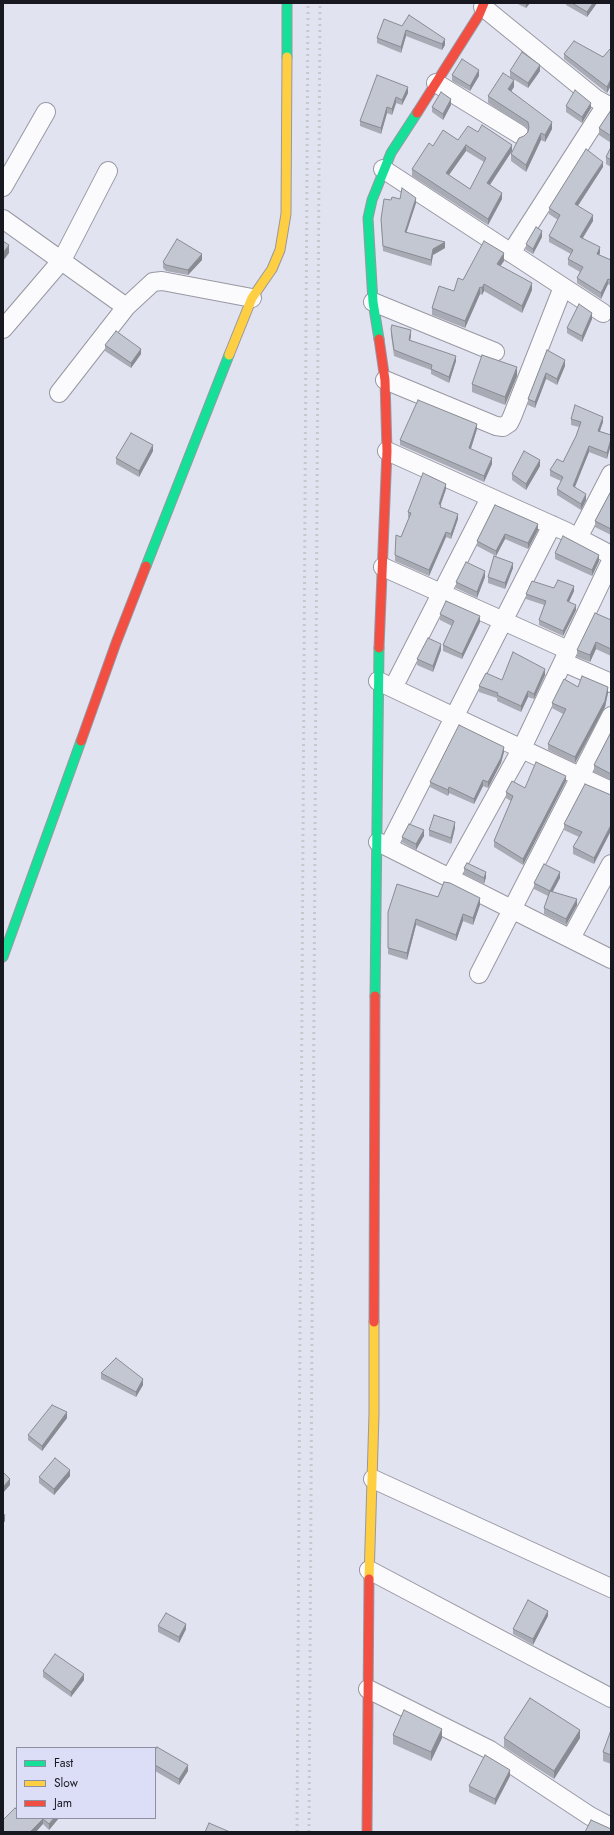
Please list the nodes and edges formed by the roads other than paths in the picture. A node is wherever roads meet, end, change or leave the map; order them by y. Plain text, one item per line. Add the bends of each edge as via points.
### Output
1 (287, 3) edge
2 (484, 5) edge
3 (436, 83) junction
4 (608, 106) edge
5 (46, 112) dead end
6 (519, 134) dead end
7 (383, 169) junction
8 (108, 171) dead end
9 (3, 186) edge
10 (3, 219) edge
11 (511, 253) junction
12 (62, 260) junction
13 (563, 287) junction
14 (252, 298) junction
15 (373, 302) junction
16 (126, 307) junction
17 (603, 313) dead end
18 (3, 329) edge
19 (495, 352) dead end
20 (385, 380) junction
21 (59, 393) dead end
22 (387, 451) junction
23 (611, 474) edge
24 (490, 498) junction
25 (552, 525) junction
26 (578, 538) junction
27 (611, 555) edge
28 (611, 561) edge
29 (383, 567) junction
30 (442, 593) junction
31 (503, 620) junction
32 (566, 656) junction
33 (611, 683) edge
34 (386, 684) junction
35 (454, 716) junction
36 (611, 716) edge
37 (522, 748) junction
38 (580, 776) junction
39 (611, 790) edge
40 (382, 844) junction
41 (611, 864) edge
42 (450, 878) junction
43 (512, 909) junction
44 (571, 938) junction
45 (3, 957) edge
46 (611, 959) edge
47 (479, 974) dead end
48 (373, 1479) junction
49 (369, 1570) junction
50 (611, 1588) edge
51 (368, 1688) junction
52 (611, 1698) edge
53 (611, 1827) edge
54 (366, 1832) edge

1 - 14 street via 284,232 272,269
2 - 3 street
2 - 4 street via 596,99
3 - 6 street
3 - 7 street
4 - 11 street
5 - 9 street
7 - 11 street
7 - 15 street via 368,218
8 - 12 street
10 - 12 street
11 - 13 street
12 - 16 street
12 - 18 street
13 - 17 street
13 - 20 street via 512,417 503,427
14 - 16 street via 162,281 153,282
14 - 45 street via 116,643 48,838
15 - 19 street
15 - 20 street
16 - 21 street
20 - 22 street
22 - 24 street
22 - 29 street
23 - 26 street
24 - 25 street
24 - 30 street
25 - 26 street
25 - 31 street
26 - 27 street
28 - 32 street
29 - 30 street
29 - 34 street
30 - 31 street
30 - 34 street
31 - 32 street
31 - 35 street
32 - 33 street
32 - 37 street
34 - 35 street
34 - 40 street
35 - 37 street
35 - 40 street
36 - 38 street
37 - 38 street
37 - 42 street
38 - 39 street
38 - 43 street
40 - 42 street
40 - 48 street
41 - 44 street
42 - 43 street
43 - 44 street
43 - 47 street
44 - 46 street
48 - 49 street
48 - 50 street
49 - 51 street
49 - 52 street
51 - 53 street via 476,1742
51 - 54 street

